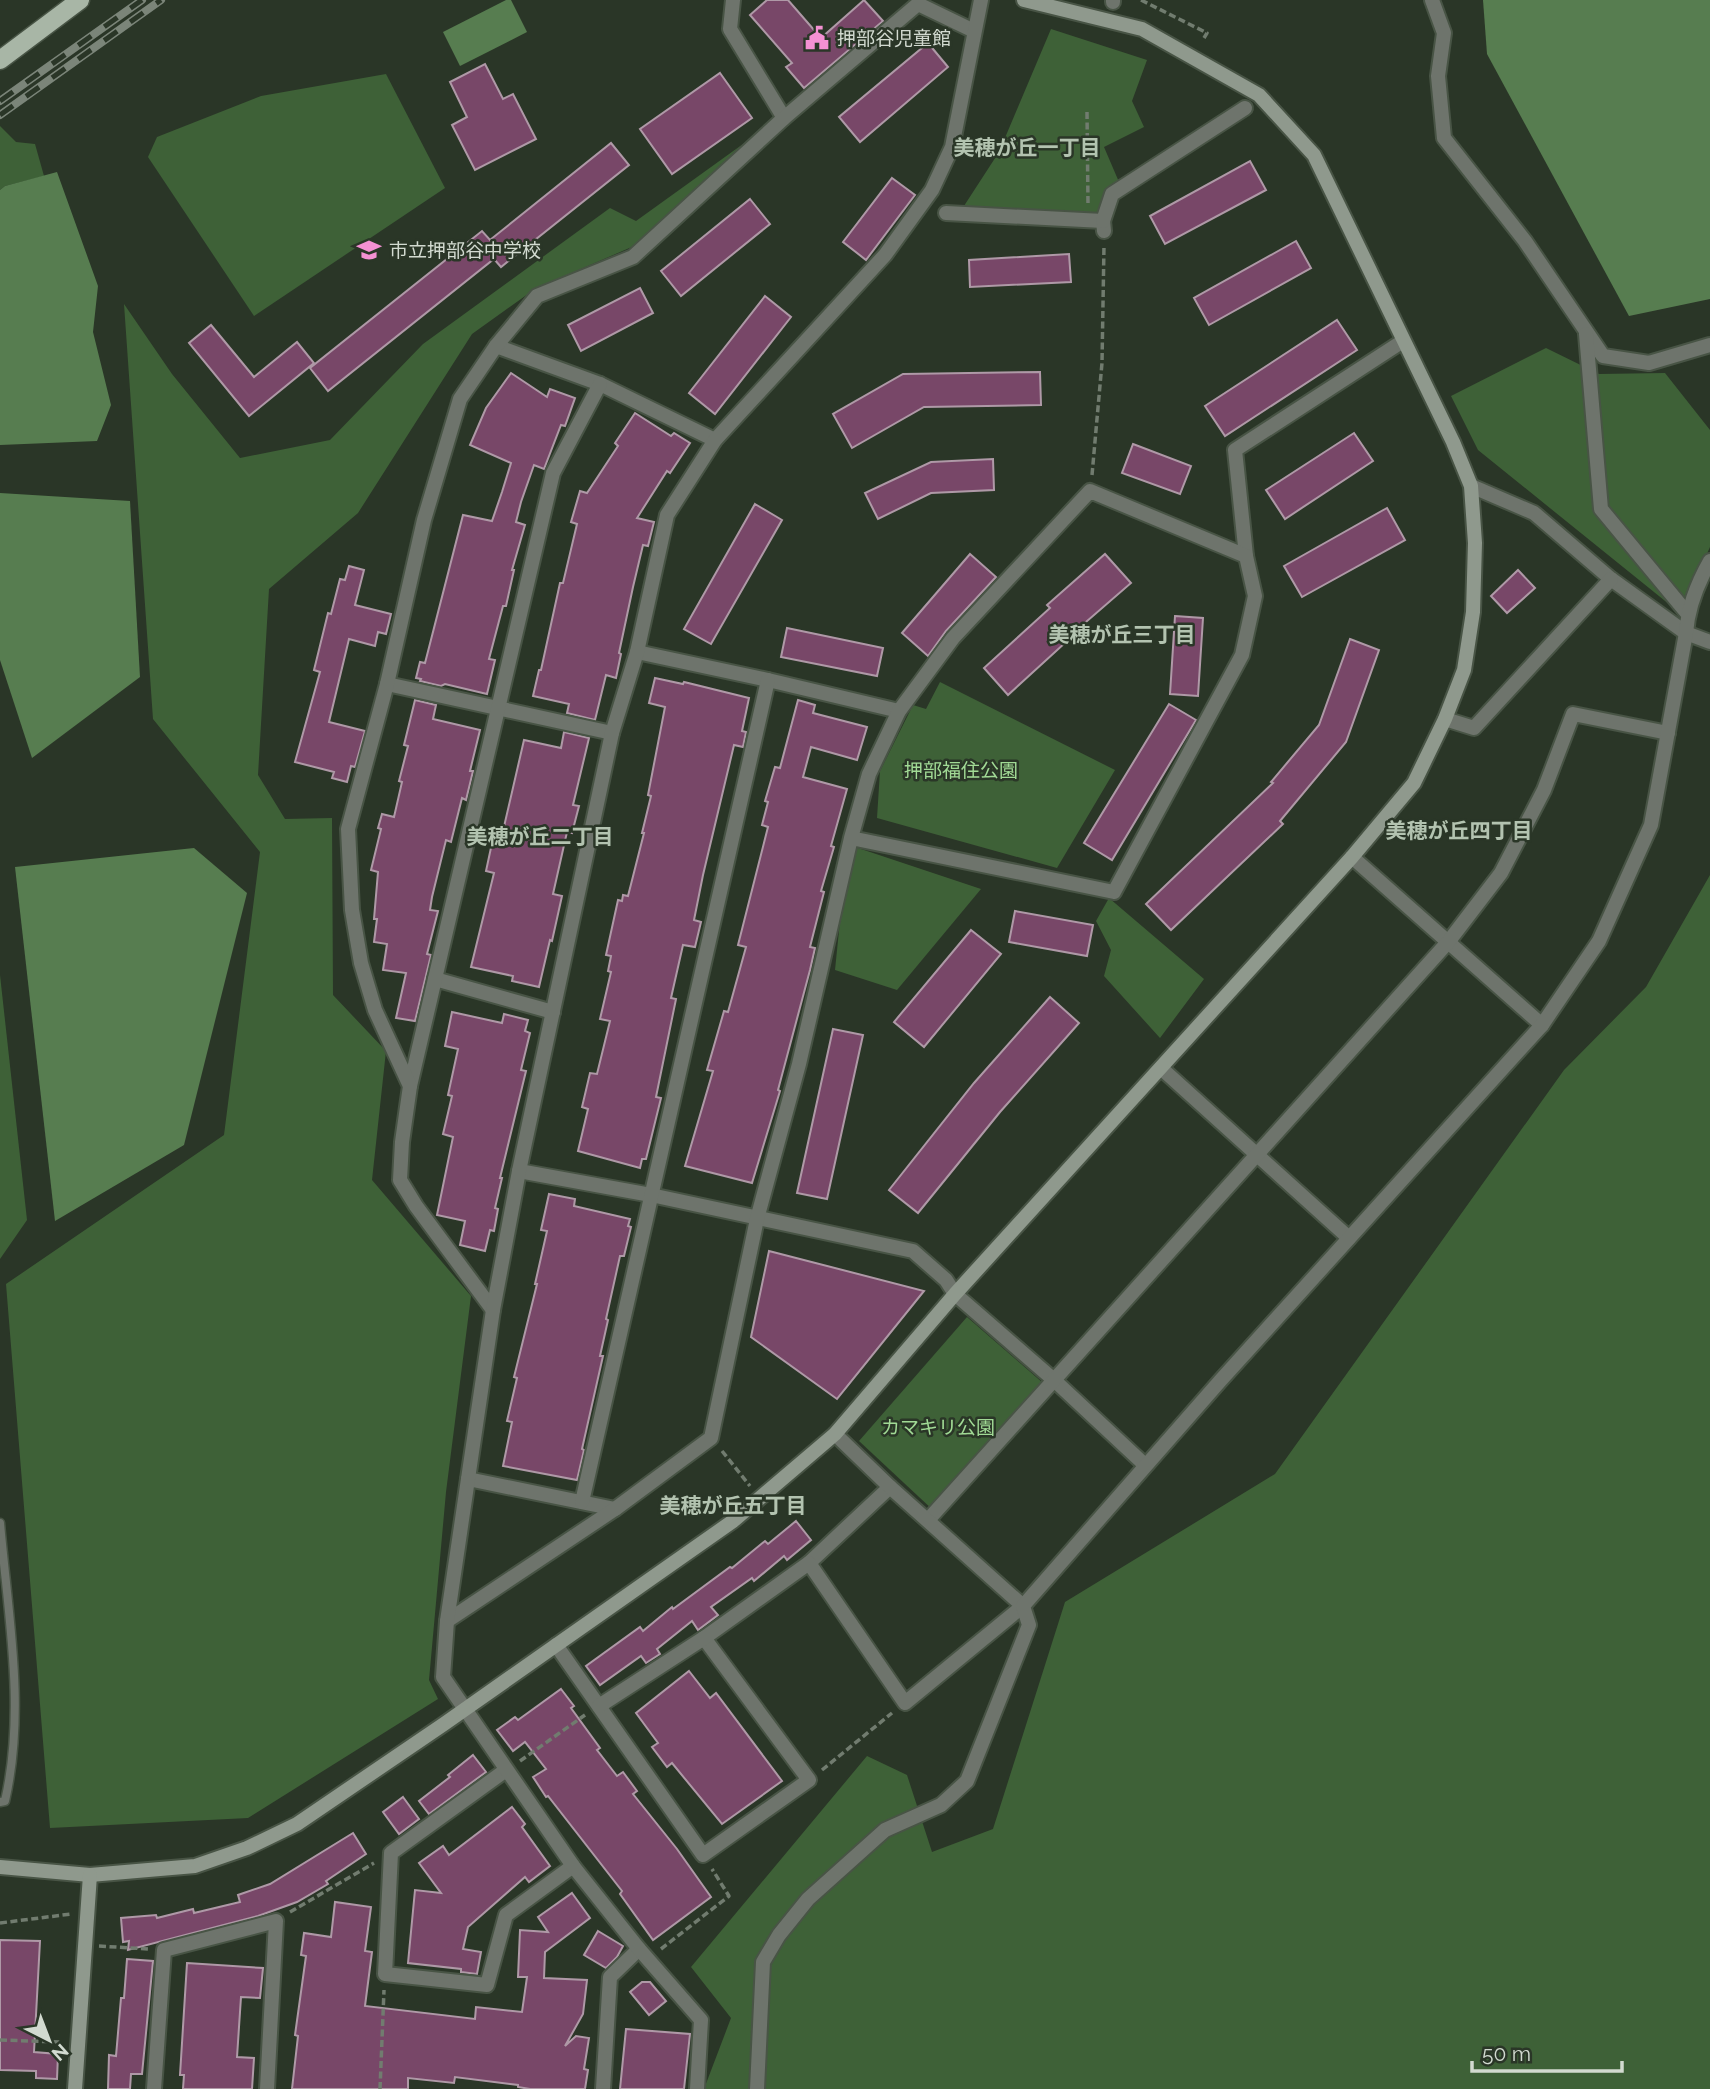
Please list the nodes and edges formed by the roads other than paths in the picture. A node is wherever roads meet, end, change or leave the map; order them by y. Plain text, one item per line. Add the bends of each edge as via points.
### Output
1 (80, 0) edge
2 (733, 0) edge
3 (981, 0) edge
4 (1024, 0) edge
5 (1432, 0) edge
6 (974, 31) junction
7 (0, 60) edge
8 (1245, 108) dead end
9 (784, 118) junction
10 (946, 213) dead end
11 (1586, 333) junction
12 (1402, 341) junction
13 (1710, 345) edge
14 (496, 346) junction
15 (600, 384) junction
16 (715, 440) junction
17 (1471, 486) junction
18 (1246, 556) junction
19 (1710, 561) edge
20 (1611, 579) junction
21 (1687, 612) junction
22 (1686, 633) junction
23 (1710, 642) edge
24 (637, 652) junction
25 (768, 680) junction
26 (387, 684) junction
27 (499, 708) junction
28 (899, 711) junction
29 (1445, 719) junction
30 (612, 733) junction
31 (1668, 733) junction
32 (851, 838) junction
33 (1352, 857) junction
34 (1449, 942) junction
35 (435, 979) junction
36 (553, 1012) junction
37 (1542, 1026) junction
38 (1161, 1068) junction
39 (410, 1086) junction
40 (1256, 1153) junction
41 (519, 1171) junction
42 (651, 1195) junction
43 (757, 1219) junction
44 (1349, 1238) junction
45 (954, 1294) junction
46 (493, 1310) junction
47 (1054, 1380) junction
48 (835, 1434) junction
49 (1145, 1465) junction
50 (468, 1479) junction
51 (890, 1487) junction
52 (582, 1502) junction
53 (615, 1509) junction
54 (928, 1520) junction
55 (0, 1523) edge
56 (808, 1563) junction
57 (1023, 1606) junction
58 (447, 1621) junction
59 (704, 1638) junction
60 (556, 1645) junction
61 (599, 1706) junction
62 (465, 1709) junction
63 (506, 1770) junction
64 (0, 1802) edge
65 (573, 1866) junction
66 (0, 1867) edge
67 (90, 1875) junction
68 (644, 1954) junction
69 (75, 2089) edge
70 (154, 2089) edge
71 (267, 2089) edge
72 (603, 2089) edge
73 (697, 2089) edge
74 (757, 2089) edge

1 - 7 main road
2 - 9 street via 730,29
3 - 6 street
4 - 12 street via 1142,29 1259,95 1314,155
5 - 11 street via 1444,33 1438,76 1444,138 1525,241
6 - 9 street via 918,4
6 - 16 street via 952,147 932,190 885,256
8 - 10 street via 1112,194 1099,224
9 - 14 street via 633,257 537,296
11 - 13 street via 1603,356 1650,363
11 - 21 street via 1601,509
12 - 17 street
12 - 18 street via 1235,450
14 - 15 street
14 - 26 street via 460,399 424,520
15 - 16 street
15 - 27 street via 552,473
16 - 24 street via 667,514
17 - 20 street via 1534,513
17 - 29 street via 1473,612 1464,670
18 - 28 street via 1090,491 953,638
18 - 32 street via 1255,596 1242,655 1114,892
19 - 21 street
20 - 22 street
20 - 29 street via 1474,729
21 - 22 street
22 - 23 street
22 - 31 street
24 - 25 street
24 - 30 street
25 - 28 street
25 - 42 street
26 - 27 street
26 - 39 street via 348,829 352,910 375,1010
27 - 30 street
27 - 35 street
28 - 32 street via 869,775
29 - 33 street via 1414,783
30 - 36 street
31 - 34 street via 1573,714 1544,790 1501,873
31 - 37 street via 1651,825 1599,941
32 - 43 street via 799,1064
33 - 34 street
33 - 38 street
34 - 37 street
34 - 40 street
35 - 36 street
35 - 39 street
36 - 41 street
37 - 44 street
38 - 40 street
38 - 45 street
39 - 46 street via 400,1180
40 - 44 street
40 - 47 street
41 - 42 street
41 - 46 street
42 - 43 street
42 - 52 street
43 - 45 street via 913,1251 946,1280
43 - 53 street via 711,1438
44 - 49 street
45 - 47 street
45 - 48 street
46 - 50 street
47 - 49 street
47 - 54 street
48 - 51 street
48 - 60 street via 733,1521
49 - 57 street
50 - 52 street
50 - 58 street
51 - 54 street
51 - 56 street
52 - 53 street
53 - 58 street
54 - 57 street
55 - 64 lane via 16,1694 12,1770 5,1801
56 - 57 street via 905,1703
56 - 59 street
57 - 74 street via 1029,1625 967,1781 941,1805 885,1830 808,1899 764,1962
58 - 62 street via 443,1676
59 - 61 street
59 - 61 street via 809,1780 703,1855
60 - 61 street
60 - 62 street
62 - 63 street
62 - 67 street via 297,1824 247,1848 195,1866
63 - 65 street
63 - 65 street via 391,1853 385,1974 486,1985 506,1915
65 - 68 street
66 - 67 street
67 - 69 street
68 - 72 street via 610,1977
68 - 73 street via 702,2020
70 - 71 street via 164,1950 276,1920

